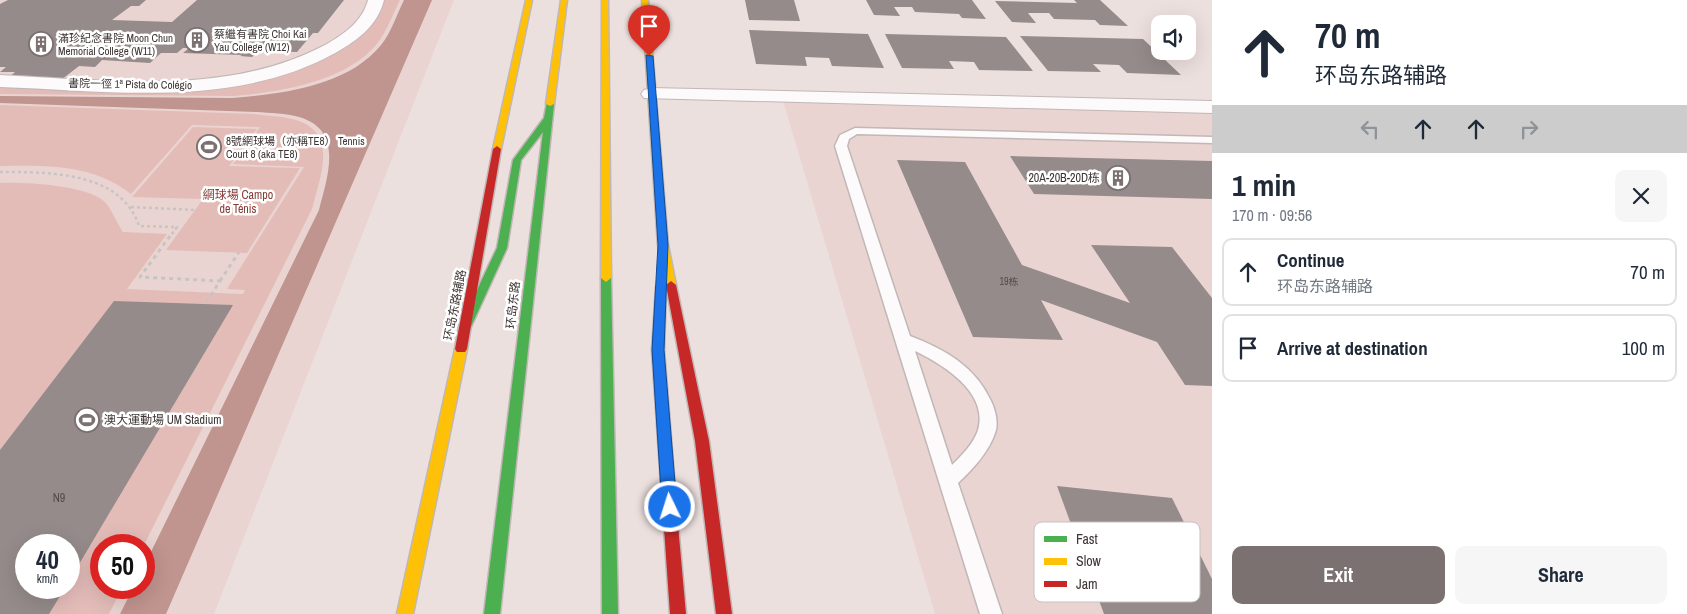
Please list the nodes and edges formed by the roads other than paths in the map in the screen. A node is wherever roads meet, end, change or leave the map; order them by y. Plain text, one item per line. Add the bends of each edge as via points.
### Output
1 (376, 0) edge
2 (529, 0) edge
3 (564, 0) edge
4 (605, 0) edge
5 (645, 0) edge
6 (0, 81) edge
7 (652, 94) junction
8 (1212, 107) edge
9 (548, 119) junction
10 (1212, 140) edge
11 (663, 245) junction
12 (465, 328) junction
13 (902, 339) junction
14 (948, 481) junction
15 (405, 614) edge
16 (492, 614) edge
17 (610, 614) edge
18 (678, 614) edge
19 (724, 614) edge
20 (990, 614) edge

1 - 6 street, 書院一徑 1ª Pista do Colégio via 367,19 335,47 316,57 251,77 188,85
2 - 12 main road, 环岛东路辅路 via 503,118
3 - 9 main road, 环岛东路
4 - 17 main road
5 - 7 main road
7 - 8 street
7 - 11 main road
9 - 12 main road via 517,160 502,248
9 - 16 main road, 环岛东路
10 - 13 lane via 855,131 844,137 841,146
11 - 18 main road via 658,350
11 - 19 main road via 702,441
12 - 15 main road, 环岛东路辅路
13 - 14 lane
13 - 14 lane via 948,360 968,377 982,400 988,423 979,446
14 - 20 lane

